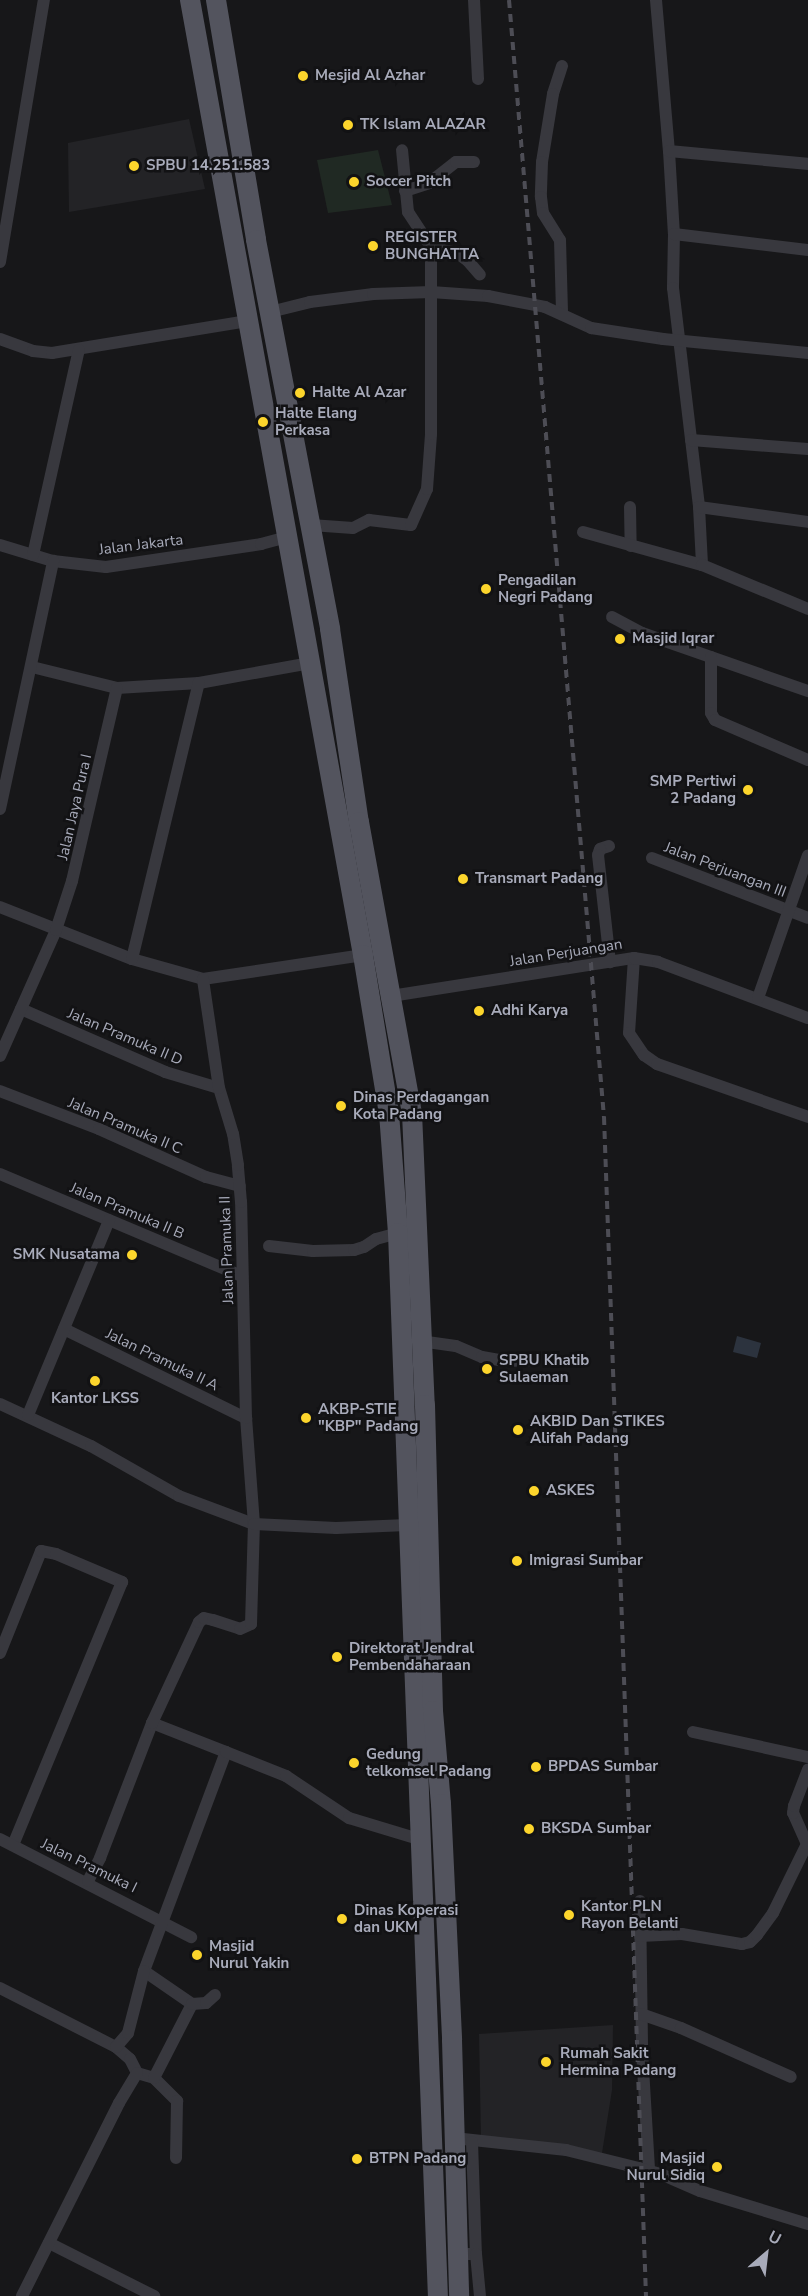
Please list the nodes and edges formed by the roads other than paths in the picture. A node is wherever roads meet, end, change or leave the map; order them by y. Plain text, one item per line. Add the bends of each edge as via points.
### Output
1 (44, 0) edge
2 (190, 0) edge
3 (216, 0) edge
4 (474, 0) edge
5 (656, 0) edge
6 (562, 66) dead end
7 (478, 79) dead end
8 (402, 150) dead end
9 (669, 151) junction
10 (474, 162) dead end
11 (808, 164) edge
12 (405, 191) junction
13 (674, 234) junction
14 (431, 248) junction
15 (808, 250) edge
16 (0, 262) edge
17 (480, 275) dead end
18 (431, 292) junction
19 (270, 312) junction
20 (562, 313) junction
21 (246, 321) junction
22 (0, 339) edge
23 (681, 340) junction
24 (79, 350) junction
25 (808, 353) edge
26 (691, 440) junction
27 (808, 449) edge
28 (630, 507) dead end
29 (699, 507) junction
30 (808, 522) edge
31 (311, 525) junction
32 (583, 532) dead end
33 (287, 537) junction
34 (0, 546) edge
35 (630, 546) junction
36 (33, 555) junction
37 (53, 561) junction
38 (702, 566) junction
39 (325, 602) junction
40 (299, 607) junction
41 (808, 609) edge
42 (612, 617) dead end
43 (711, 657) junction
44 (309, 663) junction
45 (32, 667) junction
46 (199, 683) junction
47 (117, 688) junction
48 (808, 691) edge
49 (808, 760) edge
50 (0, 809) edge
51 (609, 846) dead end
52 (808, 855) edge
53 (652, 858) dead end
54 (0, 907) edge
55 (788, 911) junction
56 (808, 918) edge
57 (56, 930) junction
58 (363, 955) junction
59 (634, 958) junction
60 (132, 959) junction
61 (610, 962) junction
62 (203, 979) junction
63 (391, 996) junction
64 (758, 998) junction
65 (21, 1009) junction
66 (808, 1018) edge
67 (0, 1056) edge
68 (219, 1088) junction
69 (0, 1091) edge
70 (808, 1117) edge
71 (0, 1174) edge
72 (240, 1186) junction
73 (109, 1220) junction
74 (398, 1233) junction
75 (269, 1246) dead end
76 (242, 1276) junction
77 (64, 1329) junction
78 (420, 1341) junction
79 (533, 1360) dead end
80 (0, 1404) edge
81 (28, 1415) junction
82 (246, 1418) junction
83 (254, 1524) junction
84 (407, 1526) junction
85 (0, 1653) edge
86 (424, 1711) junction
87 (152, 1723) junction
88 (693, 1732) dead end
89 (226, 1752) junction
90 (808, 1757) edge
91 (429, 1769) junction
92 (808, 1770) edge
93 (806, 1832) edge
94 (0, 1839) edge
95 (422, 1840) junction
96 (13, 1845) junction
97 (88, 1881) junction
98 (640, 1901) dead end
99 (165, 1921) junction
100 (640, 1936) junction
101 (191, 1937) dead end
102 (449, 1962) junction
103 (427, 1963) junction
104 (144, 1971) junction
105 (0, 1988) edge
106 (215, 1995) dead end
107 (192, 2004) junction
108 (641, 2014) junction
109 (116, 2047) junction
110 (137, 2073) junction
111 (790, 2077) dead end
112 (154, 2078) junction
113 (463, 2140) junction
114 (176, 2158) dead end
115 (649, 2170) junction
116 (808, 2224) edge
117 (49, 2243) junction
118 (467, 2254) junction
119 (22, 2296) edge
120 (154, 2296) edge
121 (438, 2296) edge
122 (459, 2296) edge
123 (480, 2296) edge

1 - 16 street
2 - 21 main road
3 - 19 main road
4 - 7 street
5 - 9 street
6 - 20 street via 553,94 542,162 541,197 543,213 560,240
8 - 12 street
9 - 11 street
9 - 13 street
10 - 12 street via 451,164 429,183
12 - 14 street via 412,221
13 - 15 street
13 - 23 street via 673,288
14 - 17 street via 457,253
14 - 18 street
18 - 19 street via 373,294
18 - 20 street via 488,296
18 - 31 street via 430,458 427,489 413,523 409,526 369,520 348,529
19 - 31 main road
20 - 23 street via 591,328
21 - 24 street
21 - 33 main road
22 - 24 street via 43,353
23 - 25 street
23 - 26 street
24 - 36 street
26 - 27 street
26 - 29 street
28 - 35 street
29 - 30 street
29 - 38 street
31 - 39 main road
32 - 35 street
33 - 37 street, Jalan Jakarta via 106,567
33 - 40 main road
34 - 36 street, Jalan Jakarta
35 - 38 street
36 - 37 street, Jalan Jakarta
37 - 45 street
38 - 41 street
39 - 40 main road
39 - 63 main road
40 - 44 main road
42 - 43 street via 642,633
43 - 48 street
43 - 49 street via 711,713 715,720
44 - 46 street
44 - 58 main road
45 - 47 street
45 - 50 street
46 - 47 street
46 - 60 street
47 - 57 street, Jalan Jaya Pura I via 89,815
51 - 61 street via 600,849 598,855
52 - 55 street
53 - 55 street, Jalan Perjuangan III
54 - 57 street
55 - 56 street, Jalan Perjuangan III
55 - 64 street
57 - 60 street
57 - 65 street, Jalan Jaya Pura I
58 - 62 street
58 - 74 main road via 389,1113
59 - 61 street, Jalan Perjuangan
59 - 64 street, Jalan Perjuangan via 658,962
59 - 70 street via 629,1033 644,1055 657,1064
60 - 62 street
61 - 63 street, Jalan Perjuangan
62 - 68 street, Jalan Pramuka II
63 - 78 main road via 412,1113
64 - 66 street, Jalan Perjuangan
65 - 67 street, Jalan Jaya Pura I
65 - 68 street, Jalan Pramuka II D via 165,1072
68 - 72 street, Jalan Pramuka II via 233,1134
69 - 72 street, Jalan Pramuka II C via 99,1129 187,1170
71 - 73 street, Jalan Pramuka II B
72 - 76 street, Jalan Pramuka II
73 - 76 street, Jalan Pramuka II B
73 - 77 street
74 - 75 street via 354,1250
74 - 84 main road
76 - 82 street, Jalan Pramuka II
77 - 81 street
77 - 82 street, Jalan Pramuka II A
78 - 79 street via 449,1344 505,1361
78 - 86 main road
80 - 81 street
81 - 83 street via 179,1496
82 - 83 street, Jalan Pramuka II
83 - 84 street
83 - 87 street, Jalan Pramuka II via 251,1624 240,1629 204,1618 199,1622
84 - 86 main road
85 - 96 street via 41,1551 122,1582
86 - 91 main road
87 - 89 street
87 - 97 street
88 - 90 street
89 - 95 street via 286,1776 349,1818
89 - 99 street
91 - 95 main road
91 - 102 main road
92 - 93 street via 794,1806 795,1820
93 - 100 street via 805,1850 773,1913 750,1942 682,1934
94 - 96 street, Jalan Pramuka I
95 - 103 main road
96 - 97 street, Jalan Pramuka I
97 - 99 street, Jalan Pramuka I
98 - 100 street
99 - 101 street, Jalan Pramuka I
99 - 104 street
100 - 108 street
102 - 103 main road
102 - 113 main road
103 - 121 main road
104 - 107 street
104 - 109 street via 128,2033
105 - 109 street
106 - 107 street via 202,2005
107 - 112 street
108 - 111 street
108 - 115 street
109 - 110 street via 130,2059
110 - 112 street
110 - 117 street
112 - 114 street via 177,2101
113 - 115 street via 566,2150
113 - 118 main road
115 - 116 street via 700,2191
117 - 119 street
117 - 120 street
118 - 122 main road
118 - 123 street

